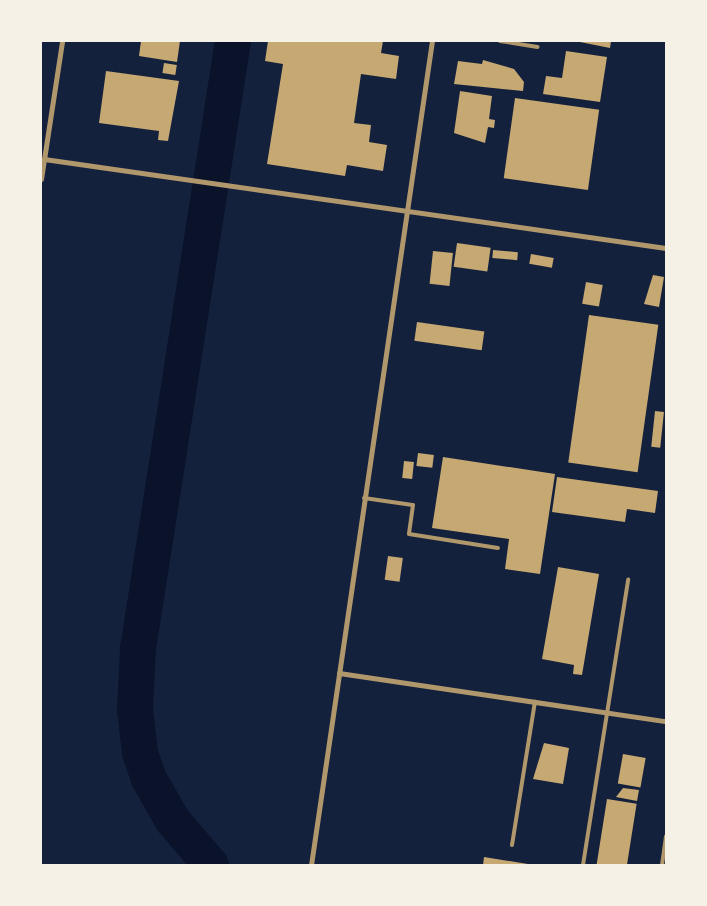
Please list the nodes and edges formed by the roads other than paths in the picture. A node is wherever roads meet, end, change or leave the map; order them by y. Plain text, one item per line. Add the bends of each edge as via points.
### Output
1 (62, 41) edge
2 (432, 41) edge
3 (500, 41) edge
4 (538, 47) dead end
5 (44, 159) junction
6 (41, 179) edge
7 (406, 211) junction
8 (666, 248) edge
9 (364, 498) junction
10 (498, 548) dead end
11 (628, 580) dead end
12 (339, 673) junction
13 (535, 702) junction
14 (608, 713) junction
15 (666, 721) edge
16 (666, 836) edge
17 (512, 845) dead end
18 (311, 865) edge
19 (583, 865) edge
20 (662, 865) edge

1 - 5 street
2 - 7 street
3 - 4 lane
5 - 6 street
5 - 7 street
7 - 8 street
7 - 9 street
9 - 10 lane via 413,505 409,534
9 - 12 street
11 - 14 lane
12 - 13 street
12 - 18 street
13 - 14 street
13 - 17 lane
14 - 15 street
14 - 19 lane
16 - 20 lane

